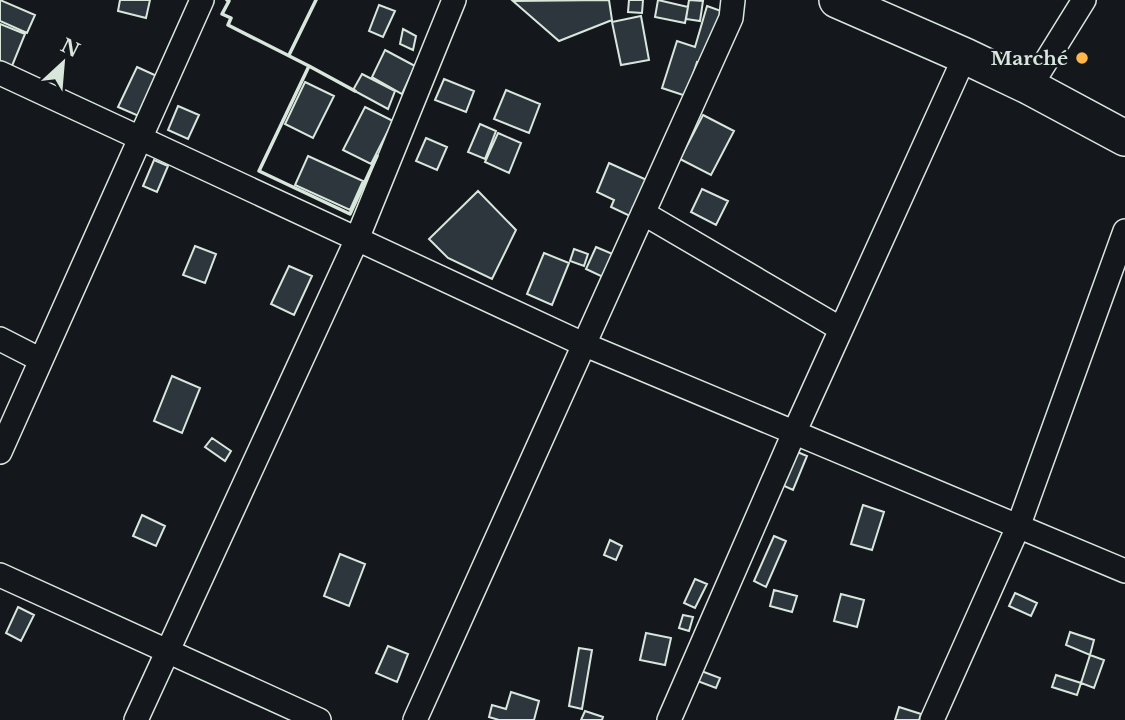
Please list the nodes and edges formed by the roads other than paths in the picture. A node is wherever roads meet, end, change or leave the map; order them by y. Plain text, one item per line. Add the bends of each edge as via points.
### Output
1 (202, 0) edge
2 (454, 0) edge
3 (733, 0) edge
4 (837, 0) edge
5 (1084, 0) edge
6 (965, 56) junction
7 (0, 73) edge
8 (1030, 87) junction
9 (140, 138) junction
10 (1125, 138) edge
11 (643, 213) junction
12 (1125, 231) edge
13 (357, 239) junction
14 (841, 329) junction
15 (0, 339) edge
16 (583, 344) junction
17 (41, 360) junction
18 (794, 433) junction
19 (0, 452) edge
20 (1018, 527) junction
21 (1125, 571) edge
22 (0, 575) edge
23 (168, 651) junction
24 (136, 720) edge
25 (319, 720) edge
26 (415, 720) edge
27 (669, 720) edge
28 (932, 720) edge

1 - 9 street
2 - 13 street
3 - 11 street via 731,18
4 - 6 main road
5 - 8 street
6 - 8 main road
6 - 14 street
7 - 9 street
8 - 10 main road
9 - 13 street
9 - 17 street
11 - 14 street
11 - 16 street
12 - 20 street
13 - 16 street
13 - 23 street
14 - 18 street
15 - 17 street
16 - 18 street
16 - 26 street
17 - 19 street
18 - 20 street
18 - 27 street
20 - 21 street
20 - 28 street
22 - 23 street
23 - 24 street
23 - 25 street

